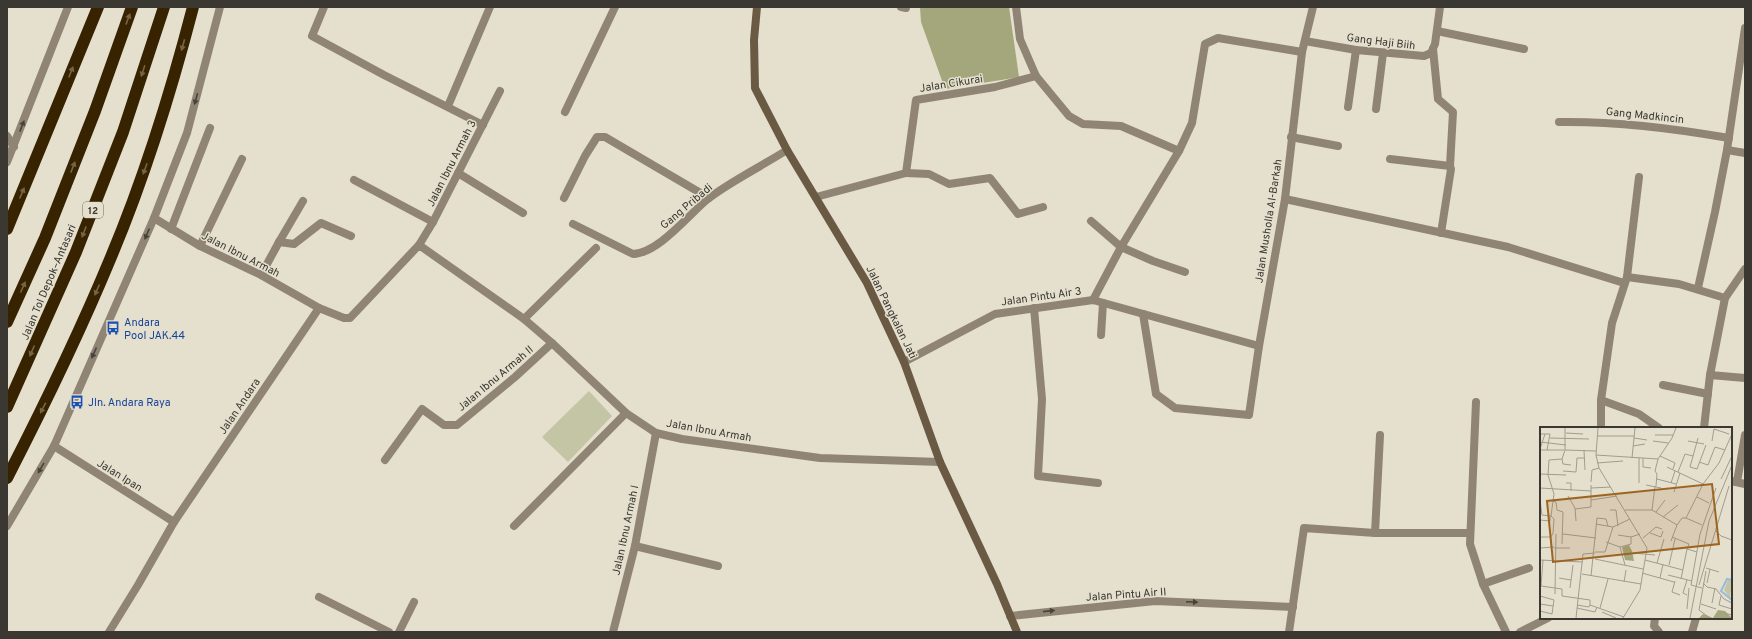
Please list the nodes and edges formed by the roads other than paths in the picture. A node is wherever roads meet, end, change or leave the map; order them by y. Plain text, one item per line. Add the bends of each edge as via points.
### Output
1 (68, 7) edge
2 (98, 7) edge
3 (132, 7) edge
4 (164, 7) edge
5 (193, 7) edge
6 (220, 7) edge
7 (324, 7) edge
8 (490, 7) edge
9 (615, 7) edge
10 (757, 7) edge
11 (1016, 7) edge
12 (1313, 7) edge
13 (1440, 7) edge
14 (1745, 28) edge
15 (1437, 31) junction
16 (1305, 41) junction
17 (1433, 49) junction
18 (1524, 49) dead end
19 (1356, 50) junction
20 (1302, 52) junction
21 (1383, 53) junction
22 (1036, 76) junction
23 (500, 91) dead end
24 (448, 106) junction
25 (1348, 107) dead end
26 (1376, 109) dead end
27 (565, 112) dead end
28 (1559, 122) dead end
29 (483, 125) junction
30 (210, 128) dead end
31 (7, 136) edge
32 (1291, 137) junction
33 (1729, 138) junction
34 (1338, 146) dead end
35 (14, 147) junction
36 (788, 150) junction
37 (1727, 150) junction
38 (1178, 151) junction
39 (1745, 153) edge
40 (1390, 159) dead end
41 (242, 160) dead end
42 (7, 162) edge
43 (1450, 166) junction
44 (458, 173) junction
45 (906, 173) junction
46 (1639, 177) dead end
47 (354, 180) dead end
48 (816, 197) junction
49 (564, 198) dead end
50 (709, 198) junction
51 (1285, 199) junction
52 (303, 201) dead end
53 (1043, 207) dead end
54 (523, 213) dead end
55 (154, 218) junction
56 (433, 222) junction
57 (1091, 222) dead end
58 (574, 224) dead end
59 (7, 229) edge
60 (171, 230) junction
61 (1442, 233) junction
62 (351, 236) dead end
63 (279, 242) junction
64 (419, 245) junction
65 (200, 246) junction
66 (1121, 247) junction
67 (596, 248) dead end
68 (1745, 268) edge
69 (1185, 272) dead end
70 (261, 275) junction
71 (1625, 280) junction
72 (1698, 288) junction
73 (1725, 298) junction
74 (1093, 300) junction
75 (1103, 303) junction
76 (319, 308) junction
77 (1034, 308) junction
78 (1143, 314) junction
79 (524, 319) junction
80 (7, 322) edge
81 (1101, 335) dead end
82 (552, 343) junction
83 (1259, 346) junction
84 (904, 362) junction
85 (1710, 375) junction
86 (1745, 378) edge
87 (1663, 385) dead end
88 (1708, 394) junction
89 (1601, 400) junction
90 (1476, 402) dead end
91 (7, 407) edge
92 (626, 413) junction
93 (1601, 427) edge
94 (1658, 427) edge
95 (1704, 427) edge
96 (656, 432) junction
97 (1380, 435) dead end
98 (1745, 435) edge
99 (54, 446) junction
100 (386, 460) dead end
101 (940, 462) junction
102 (7, 478) edge
103 (1738, 482) edge
104 (1098, 483) dead end
105 (174, 522) junction
106 (7, 526) edge
107 (514, 526) dead end
108 (1470, 533) junction
109 (1375, 534) junction
110 (635, 546) junction
111 (718, 566) dead end
112 (1529, 568) dead end
113 (1483, 584) junction
114 (319, 597) dead end
115 (414, 602) dead end
116 (1293, 607) junction
117 (1010, 616) junction
118 (1546, 619) edge
119 (1655, 619) edge
120 (1696, 619) edge
121 (109, 632) edge
122 (389, 632) edge
123 (399, 632) edge
124 (613, 632) edge
125 (1017, 632) edge
126 (1289, 632) edge
127 (1506, 632) edge
128 (1520, 632) edge
129 (1659, 632) edge
130 (1692, 632) edge

35 -> 1 street
59 -> 2 highway
80 -> 3 highway, Jalan Tol Depok–Antasari via 48,231
4 -> 91 highway, Jalan Tol Depok–Antasari / 12 via 123,132 76,252
5 -> 102 highway via 178,65 146,165 111,257 47,400
6 -> 55 street via 187,133
7 - 24 street via 312,36 384,76
8 - 24 street
9 - 27 street
10 - 36 main road, Jalan Pangkalan Jati via 754,40 756,88
11 - 22 street via 1020,39
12 - 16 street, Jalan Musholla Al-Barkah
13 - 15 street
14 - 33 street
15 - 17 street
15 - 18 street
16 - 19 street, Gang Haji Biih
16 - 20 street, Jalan Musholla Al-Barkah
17 - 21 street, Gang Haji Biih via 1424,56
17 - 43 street via 1438,99 1453,112
19 - 21 street, Gang Haji Biih
19 - 25 street
20 - 32 street, Jalan Musholla Al-Barkah
20 - 38 street via 1218,38 1205,44 1192,124
21 - 26 street
22 - 38 street via 1069,116 1083,124 1121,126
22 - 45 street, Jalan Cikurai via 995,88 916,100
23 - 29 street, Jalan Ibnu Armah 3
24 - 29 street
28 - 33 street, Gang Madkincin via 1592,121 1652,125
29 - 44 street, Jalan Ibnu Armah 3
30 - 60 street
31 - 35 street
32 - 34 street
32 - 51 street, Jalan Musholla Al-Barkah
33 - 37 street
35 - 42 street
36 - 48 main road, Jalan Pangkalan Jati
36 - 50 street, Gang Pribadi
37 - 39 street
37 - 72 street
38 - 66 street
40 - 43 street
41 - 65 street
43 - 61 street
44 - 54 street
44 - 56 street, Jalan Ibnu Armah 3
45 - 48 street
45 - 53 street via 929,174 949,184 990,178 1018,214
46 - 71 street
47 - 56 street
48 - 84 main road, Jalan Pangkalan Jati via 867,282
49 - 50 street via 597,137 605,136
50 - 58 street, Gang Pribadi via 663,241 640,254 633,254
51 - 61 street
51 - 83 street, Jalan Musholla Al-Barkah
52 - 63 street
55 - 60 street, Jalan Ibnu Armah
55 -> 99 street
56 - 64 street, Jalan Ibnu Armah 3
57 - 66 street
60 - 65 street, Jalan Ibnu Armah
61 - 71 street via 1508,247
62 - 63 street via 321,223 294,244
63 - 70 street
64 - 76 street via 350,318
64 - 79 street, Jalan Ibnu Armah
65 - 70 street, Jalan Ibnu Armah
66 - 69 street
66 - 74 street
67 - 79 street
68 - 73 street
70 - 76 street, Jalan Ibnu Armah
71 - 72 street
71 - 89 street via 1612,323
72 - 73 street
73 - 85 street
74 - 75 street, Jalan Pintu Air 3
74 - 77 street, Jalan Pintu Air 3
75 - 78 street, Jalan Pintu Air 3
75 - 81 street
76 - 105 street, Jalan Andara
77 - 84 street, Jalan Pintu Air 3 via 995,314
77 - 104 street via 1042,399 1038,476
78 - 83 street, Jalan Pintu Air 3
78 - 83 street, Jalan Musholla Al-Barkah via 1156,394 1175,408 1249,415
79 - 82 street, Jalan Ibnu Armah
82 - 92 street, Jalan Ibnu Armah
82 - 100 street, Jalan Ibnu Armah II via 457,425 444,425 422,409
84 - 101 main road, Jalan Pangkalan Jati
85 - 86 street
85 - 88 street
87 - 88 street
88 - 95 street
89 - 93 street
89 - 94 street via 1639,414
90 - 108 street
92 - 96 street, Jalan Ibnu Armah
92 - 107 street
96 - 101 street, Jalan Ibnu Armah via 682,439 820,458
96 - 110 street, Jalan Ibnu Armah I
97 - 109 street
98 - 103 street
99 - 105 street, Jalan Ipan
99 -> 106 street
101 - 117 main road, Jalan Pangkalan Jati
105 - 121 street, Jalan Andara
108 - 109 street
108 - 113 street via 1470,544
109 - 116 street via 1304,528
110 - 111 street
110 - 124 street, Jalan Ibnu Armah I
112 - 113 street
113 - 127 street
114 - 122 street
115 - 123 street
117 -> 116 street, Jalan Pintu Air II via 1154,601
116 - 126 street
117 - 125 main road, Jalan Pangkalan Jati
118 - 128 street
119 - 129 street via 1654,626
120 - 130 street

